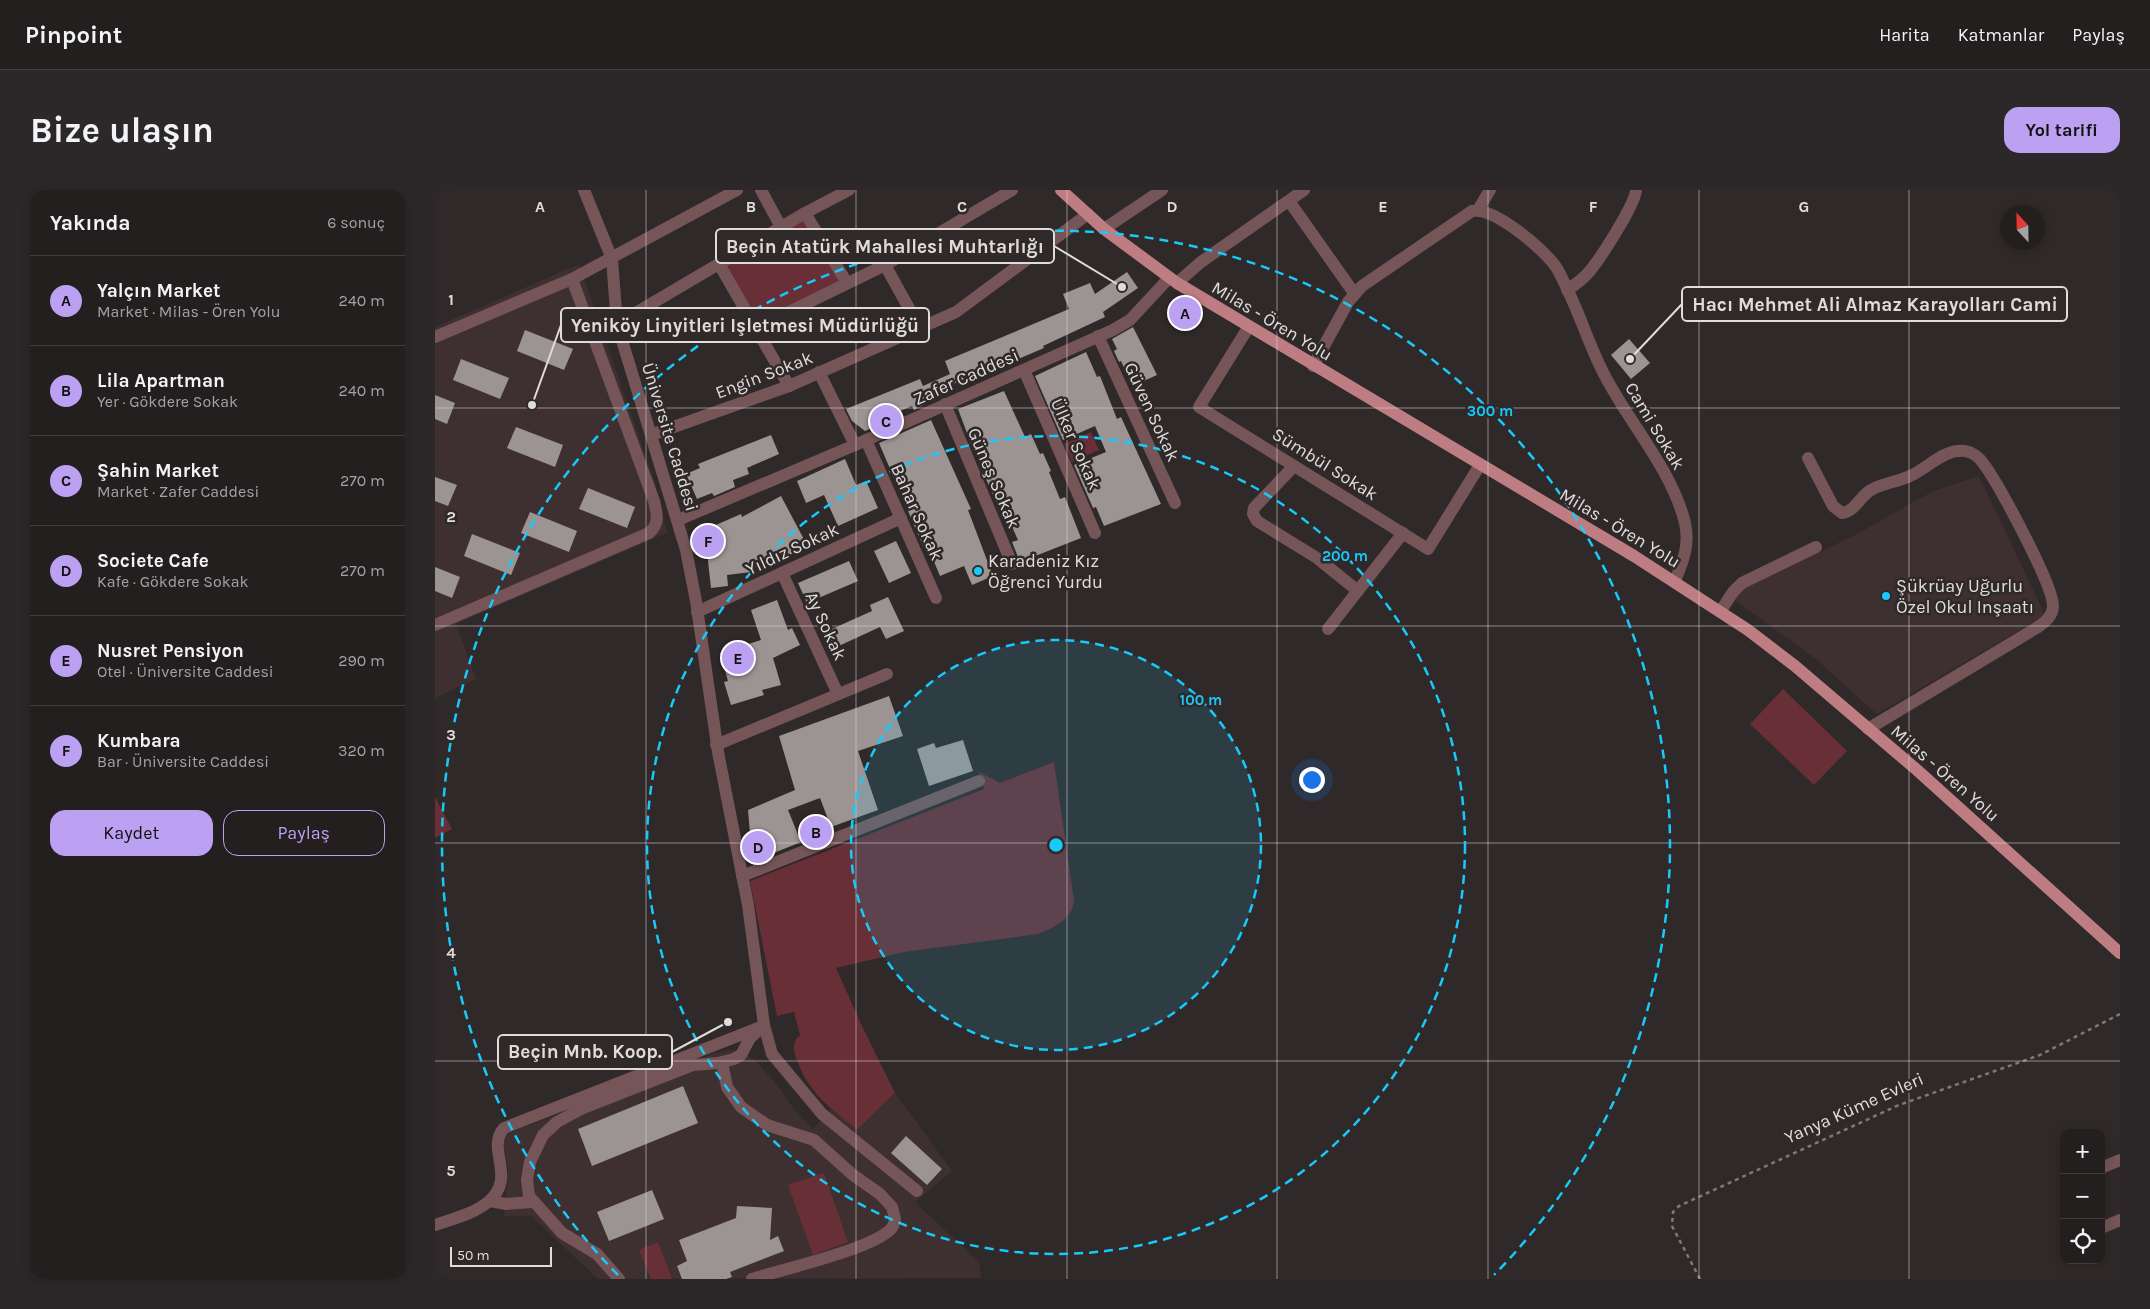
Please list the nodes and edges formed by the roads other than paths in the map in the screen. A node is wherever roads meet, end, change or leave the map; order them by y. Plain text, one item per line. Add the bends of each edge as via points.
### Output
1 (584, 190) edge
2 (737, 190) edge
3 (761, 190) edge
4 (849, 190) edge
5 (1012, 190) edge
6 (1061, 190) edge
7 (1162, 190) edge
8 (1304, 190) edge
9 (1490, 190) edge
10 (1636, 190) edge
11 (1289, 201) junction
12 (1478, 210) junction
13 (805, 213) junction
14 (1088, 214) junction
15 (781, 228) junction
16 (1104, 229) junction
17 (612, 259) junction
18 (719, 264) junction
19 (885, 265) junction
20 (572, 279) junction
21 (1173, 280) junction
22 (847, 283) junction
23 (1567, 290) junction
24 (1354, 293) junction
25 (617, 324) junction
26 (756, 328) junction
27 (1248, 328) junction
28 (921, 330) junction
29 (435, 336) edge
30 (1098, 336) junction
31 (1313, 366) junction
32 (1024, 370) junction
33 (819, 372) junction
34 (789, 386) junction
35 (945, 404) junction
36 (651, 435) junction
37 (861, 443) junction
38 (1808, 458) dead end
39 (1480, 465) junction
40 (1294, 466) junction
41 (1175, 503) dead end
42 (901, 518) junction
43 (678, 520) junction
44 (1095, 533) dead end
45 (1403, 533) junction
46 (1816, 547) dead end
47 (1012, 564) dead end
48 (782, 573) junction
49 (1675, 581) junction
50 (1358, 591) junction
51 (936, 598) dead end
52 (697, 612) junction
53 (1720, 612) junction
54 (435, 624) edge
55 (1328, 629) dead end
56 (887, 674) dead end
57 (838, 694) junction
58 (1869, 729) junction
59 (717, 745) junction
60 (979, 780) dead end
61 (742, 876) junction
62 (2120, 953) edge
63 (764, 1025) junction
64 (722, 1062) junction
65 (2120, 1160) edge
66 (2105, 1166) edge
67 (917, 1191) dead end
68 (490, 1200) junction
69 (533, 1202) junction
70 (2120, 1220) edge
71 (435, 1225) edge
72 (2105, 1226) edge
73 (619, 1279) edge
74 (752, 1279) edge

1 - 17 street, Üniversite Caddesi
2 - 17 street
3 - 15 street
4 - 13 street
5 - 19 street
6 - 14 main road, Milas - Ören Yolu
7 - 16 street
8 - 11 street, Zafer Caddesi
9 - 12 street
10 - 23 street via 1631,206 1592,268
11 - 21 street, Zafer Caddesi
11 - 24 street
12 - 23 street, Cami Sokak via 1497,217 1540,250 1554,264
12 - 24 street via 1450,225
13 - 15 street
13 - 22 street
14 - 16 main road, Milas - Ören Yolu
14 - 28 street, Engin Sokak via 956,312
15 - 18 street
16 - 21 main road, Milas - Ören Yolu
17 - 20 street
17 - 25 street, Üniversite Caddesi
18 - 25 street
18 - 26 street
19 - 22 street
19 - 28 street
20 - 29 street
20 - 54 street via 654,501 656,525 649,533
21 - 27 main road, Milas - Ören Yolu
21 - 30 street, Zafer Caddesi via 1130,320
22 - 26 street
23 - 49 street, Cami Sokak via 1605,377 1645,441 1678,503 1687,535 1687,548
24 - 31 street
25 - 36 street, Üniversite Caddesi
26 - 34 street
27 - 31 main road, Milas - Ören Yolu
27 - 40 street, Sümbül Sokak via 1199,407
28 - 33 street, Engin Sokak
30 - 32 street, Zafer Caddesi
30 - 41 street, Güven Sokak
31 - 39 main road, Milas - Ören Yolu
32 - 35 street, Zafer Caddesi
32 - 44 street, Ülker Sokak
33 - 34 street, Engin Sokak
33 - 37 street, Bahar Sokak
34 - 36 street, Engin Sokak
35 - 37 street, Zafer Caddesi
35 - 47 street, Güneş Sokak
36 - 43 street, Üniversite Caddesi
37 - 42 street, Bahar Sokak
37 - 43 street, Zafer Caddesi
38 - 58 street via 1833,506 1842,513 1849,512 1878,486 1912,476 1955,451 1971,452 1983,462 2015,518 2045,578 2053,604 2051,614 2038,627
39 - 45 street, Sümbül Sokak via 1428,549
39 - 49 main road, Milas - Ören Yolu
40 - 45 street, Sümbül Sokak
40 - 50 street via 1254,508 1253,514
42 - 48 street, Yıldız Sokak
42 - 51 street, Bahar Sokak
43 - 52 street, Üniversite Caddesi
45 - 50 street
46 - 53 street via 1742,583
48 - 52 street, Yıldız Sokak
48 - 57 street, Ay Sokak
49 - 53 main road, Milas - Ören Yolu
50 - 55 street
52 - 59 street, Üniversite Caddesi
53 - 58 main road, Milas - Ören Yolu via 1795,666
56 - 57 street
57 - 59 street
58 - 62 main road, Milas - Ören Yolu
59 - 61 street, Üniversite Caddesi
60 - 61 street
61 - 63 street, Üniversite Caddesi
63 - 64 street via 750,1038 741,1055
63 - 67 street, Üniversite Caddesi via 772,1054 818,1110
63 - 68 street via 504,1128 498,1140 502,1177
64 - 69 street via 693,1065 581,1109 550,1127 531,1162 527,1189
64 - 74 street via 727,1087 741,1107 767,1124 814,1140 880,1194 892,1207 895,1218 890,1230 873,1240
65 - 66 street
68 - 69 street via 506,1204
68 - 71 street via 481,1207
69 - 73 street via 567,1238 597,1254
70 - 72 street

